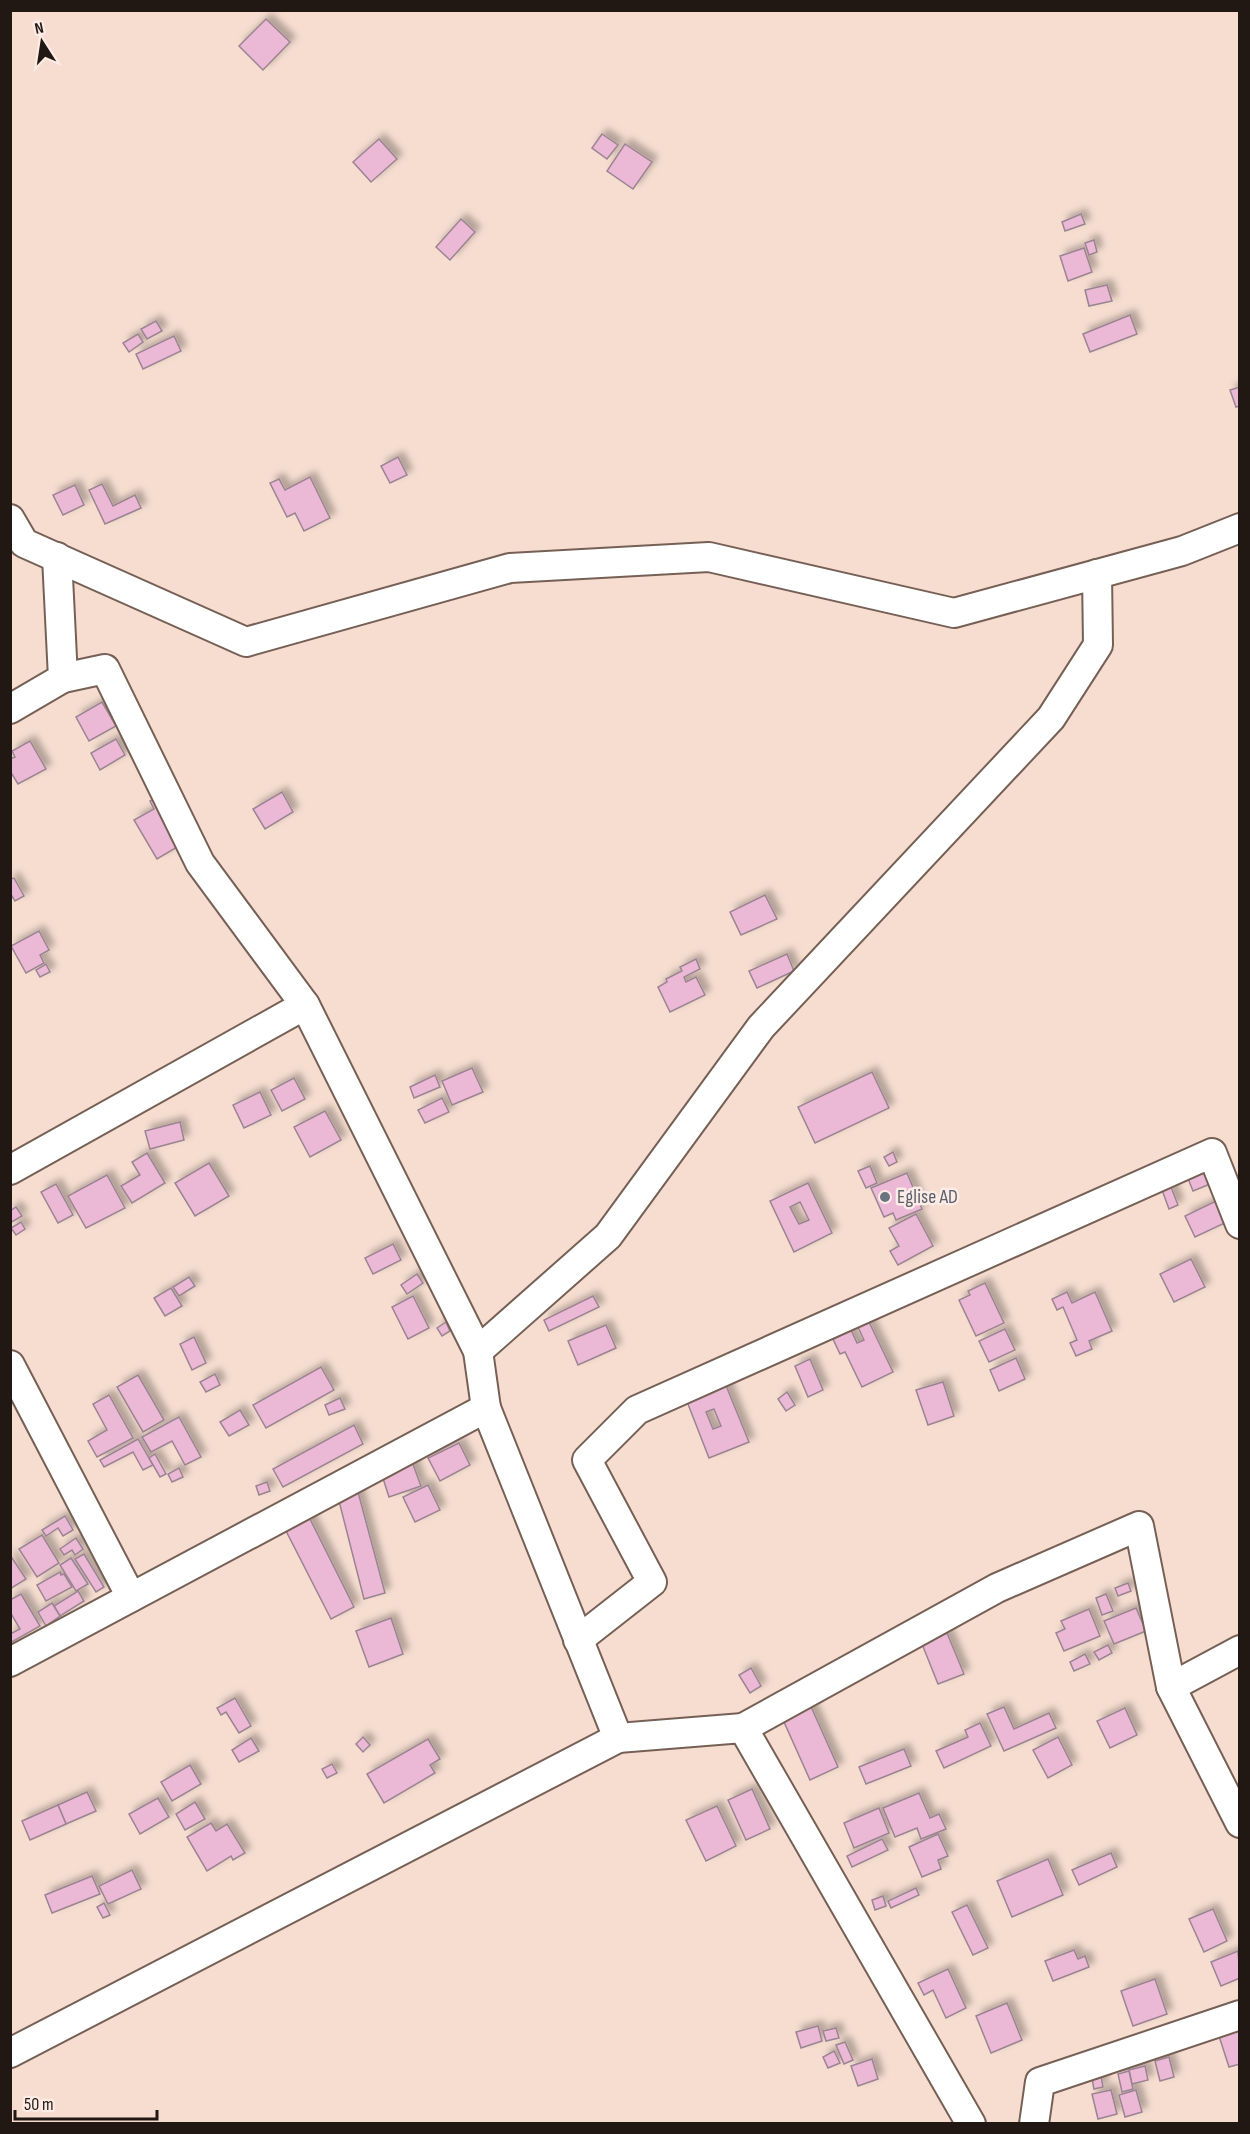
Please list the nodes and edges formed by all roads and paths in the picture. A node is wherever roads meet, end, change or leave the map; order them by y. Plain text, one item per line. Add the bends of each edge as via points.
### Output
1 (10, 519) edge
2 (1239, 528) edge
3 (57, 557) junction
4 (1097, 574) junction
5 (63, 678) junction
6 (10, 709) edge
7 (305, 1005) junction
8 (10, 1170) edge
9 (1239, 1224) edge
10 (478, 1351) junction
11 (10, 1365) edge
12 (486, 1408) junction
13 (131, 1597) junction
14 (579, 1640) junction
15 (1239, 1650) edge
16 (10, 1662) edge
17 (1171, 1687) junction
18 (743, 1728) junction
19 (618, 1738) junction
20 (1239, 1823) edge
21 (1239, 2014) edge
22 (10, 2053) edge
23 (971, 2124) edge
24 (1034, 2124) edge

1 - 3 street via 24,543
2 - 4 street via 1182,551
3 - 4 street via 246,642 510,568 709,557 954,613
3 - 5 street
4 - 10 street via 1098,645 1051,718 761,1027 608,1236
5 - 6 street
5 - 7 street via 105,669 200,863
7 - 8 street
7 - 10 street
9 - 14 street via 1212,1153 637,1410 587,1460 652,1582
10 - 12 street
11 - 13 street
12 - 13 street
12 - 14 street
13 - 16 street
14 - 19 street
15 - 17 street
17 - 18 street via 1139,1526 997,1588
17 - 20 street
18 - 19 street
18 - 23 street
19 - 22 street
21 - 24 street via 1040,2082

